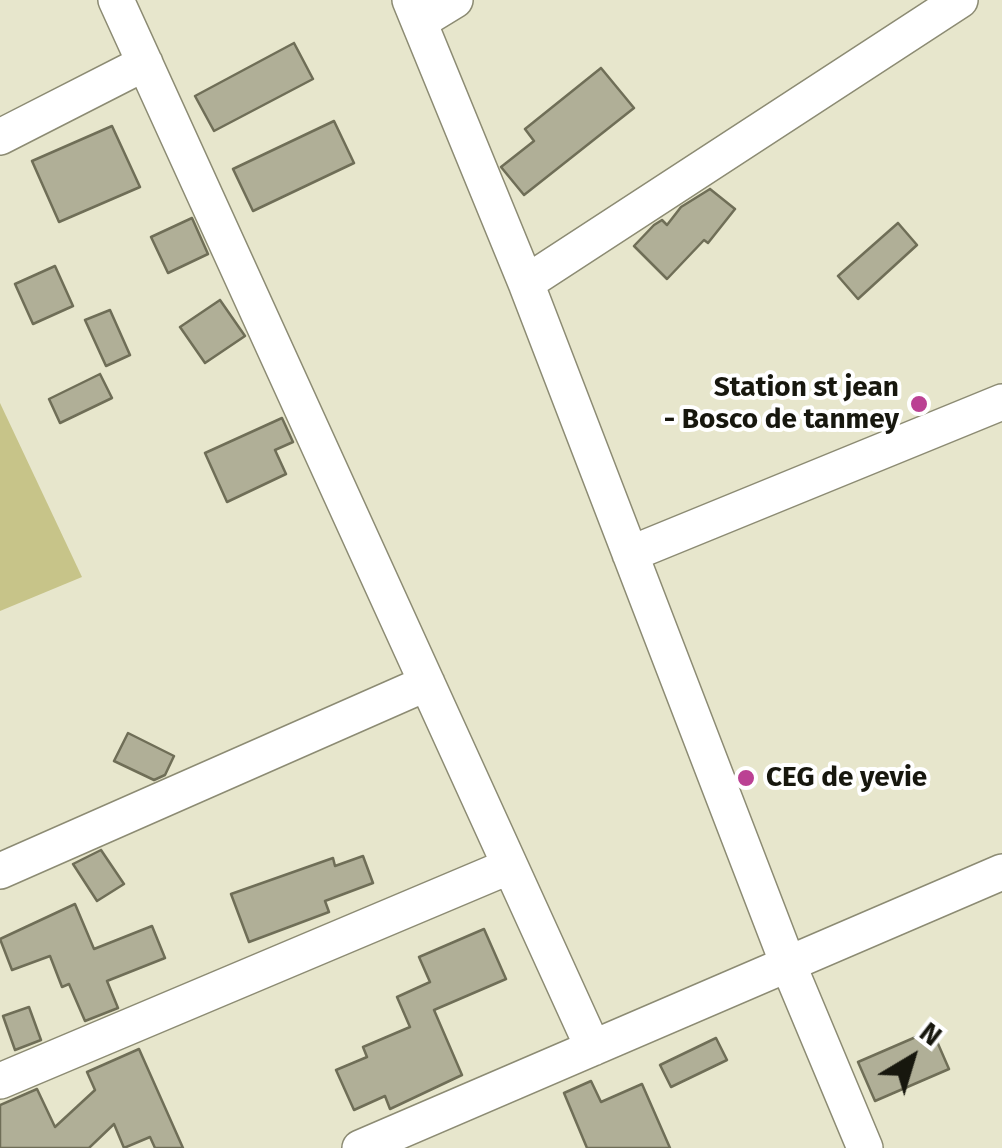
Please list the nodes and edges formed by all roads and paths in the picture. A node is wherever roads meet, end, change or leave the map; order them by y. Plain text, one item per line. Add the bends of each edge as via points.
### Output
1 (116, 0) edge
2 (455, 0) edge
3 (960, 0) edge
4 (414, 11) edge
5 (145, 63) junction
6 (0, 137) edge
7 (526, 283) junction
8 (1002, 402) edge
9 (630, 554) junction
10 (427, 683) junction
11 (510, 866) junction
12 (0, 871) edge
13 (1002, 873) edge
14 (788, 964) junction
15 (593, 1048) junction
16 (0, 1081) edge
17 (360, 1148) edge
18 (865, 1148) edge

1 - 5 street
2 - 4 street
3 - 7 street
4 - 7 street
5 - 6 street
5 - 10 street
7 - 9 street
8 - 9 street
9 - 14 street
10 - 11 street
10 - 12 street
11 - 15 street
11 - 16 street
13 - 14 street
14 - 15 street
14 - 18 street
15 - 17 street

